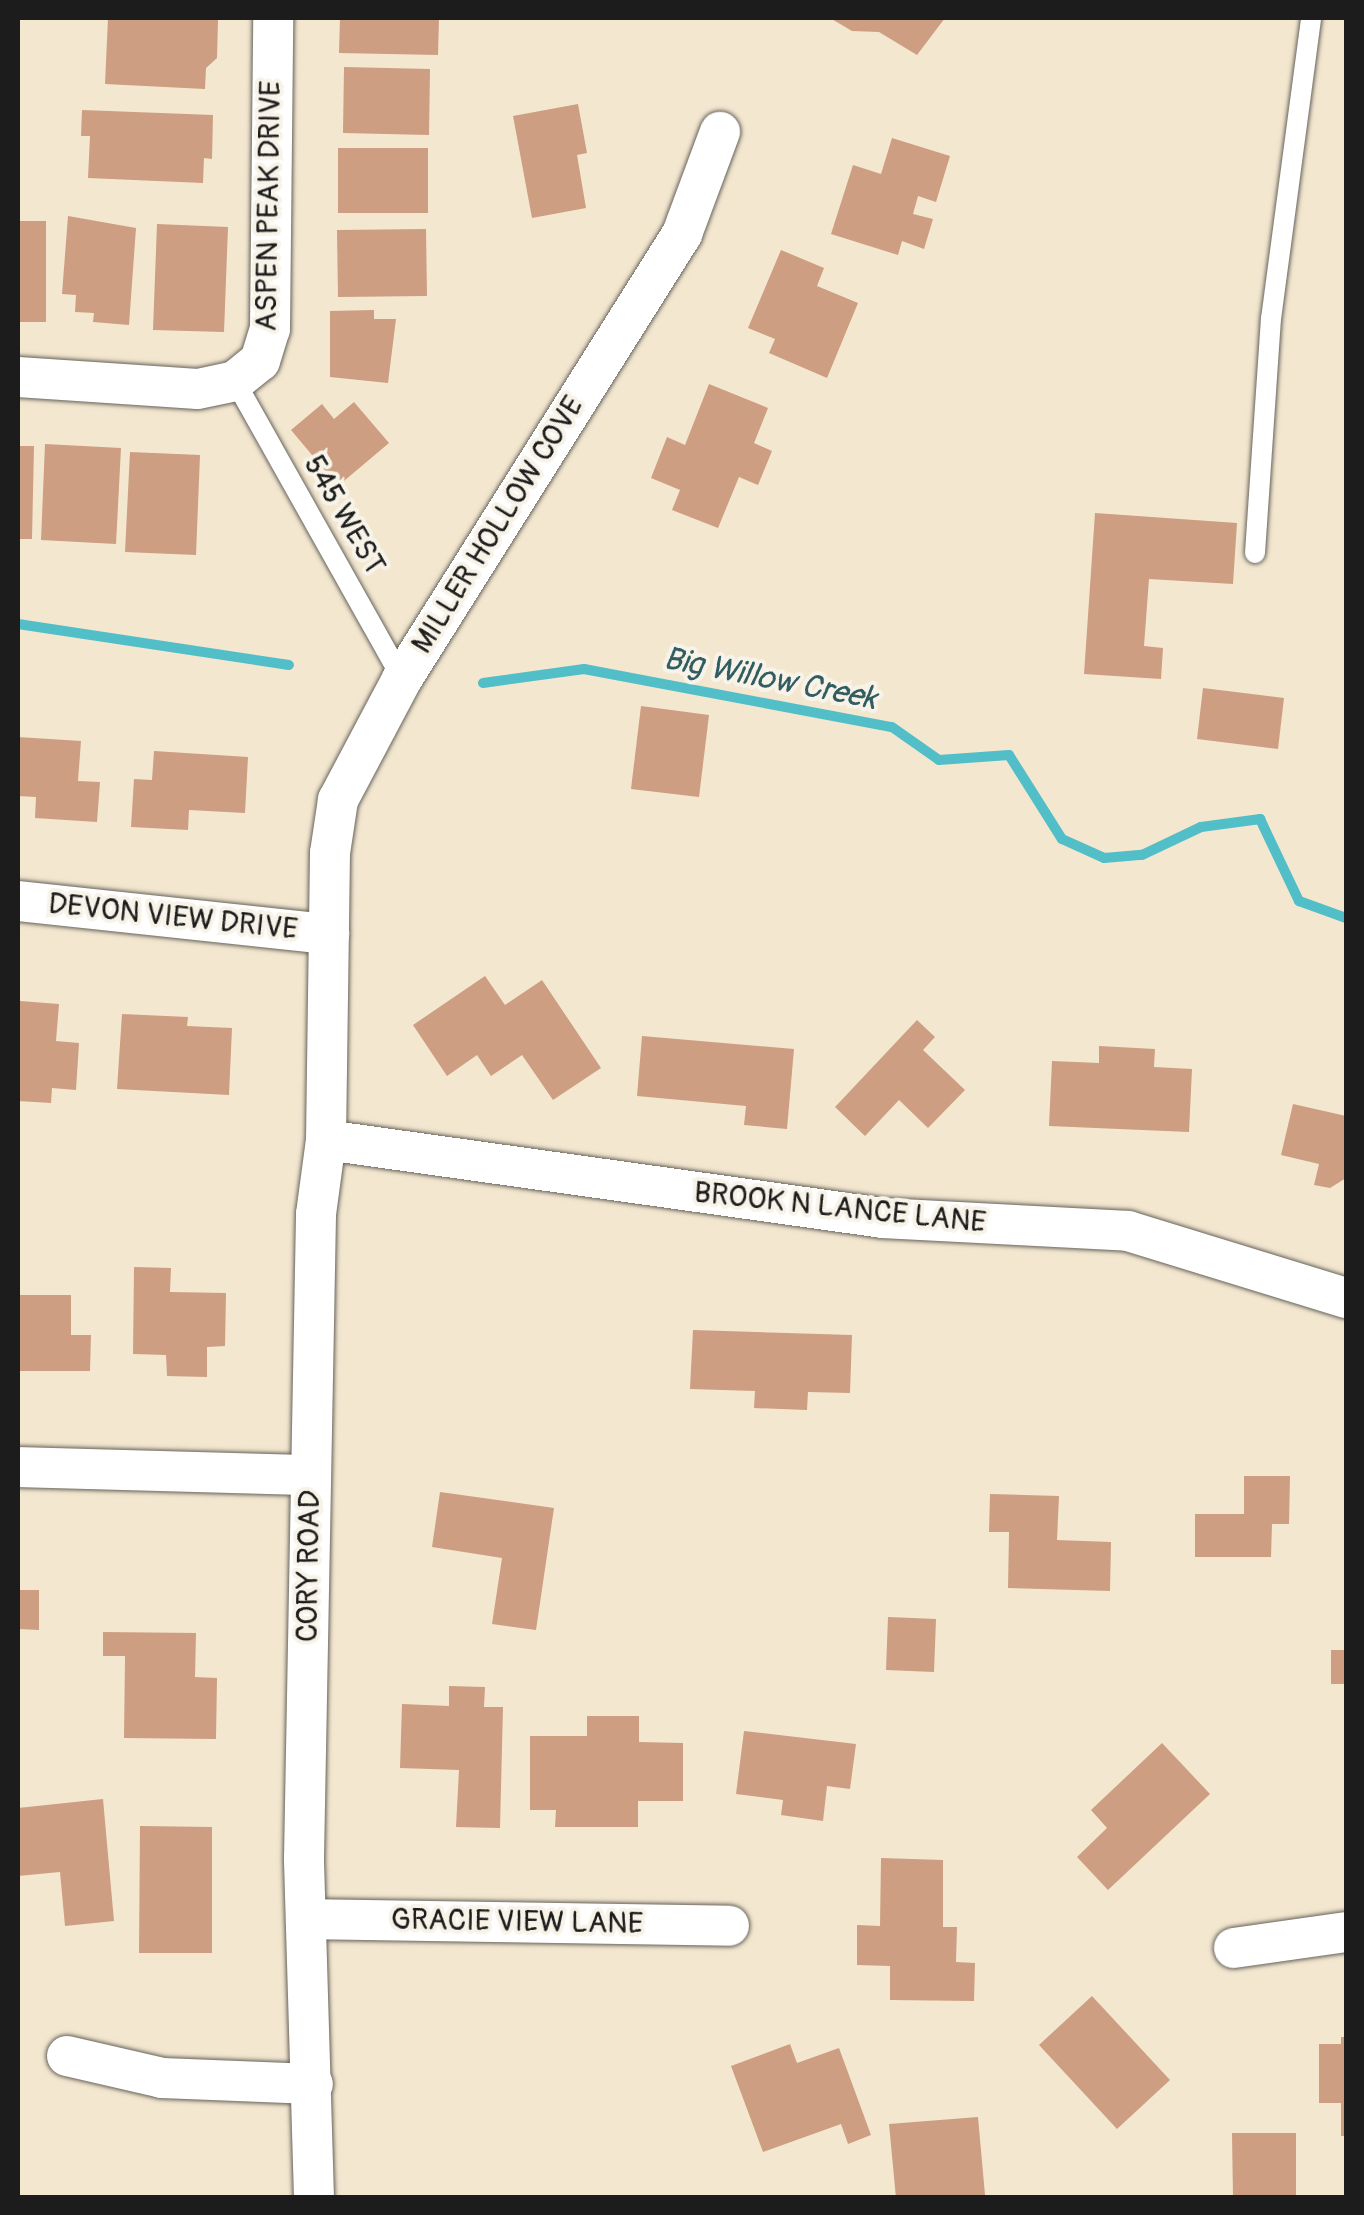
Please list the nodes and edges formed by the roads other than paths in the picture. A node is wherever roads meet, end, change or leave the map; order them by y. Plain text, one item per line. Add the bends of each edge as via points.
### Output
1 (272, 18) edge
2 (1310, 18) edge
3 (720, 132) dead end
4 (18, 377) edge
5 (235, 381) junction
6 (1255, 552) dead end
7 (402, 679) junction
8 (18, 901) edge
9 (329, 934) junction
10 (326, 1140) junction
11 (1346, 1298) edge
12 (18, 1467) edge
13 (311, 1475) junction
14 (306, 1918) junction
15 (729, 1926) dead end
16 (1346, 1932) edge
17 (1234, 1948) dead end
18 (67, 2056) dead end
19 (313, 2084) junction
20 (314, 2198) edge

1 - 5 street, ASPEN PEAK DRIVE via 270,329 260,361
2 - 6 lane via 1271,320
3 - 7 street, MILLER HOLLOW COVE via 682,234
4 - 5 street via 198,389
5 - 7 lane, 545 WEST
7 - 9 street, MILLER HOLLOW COVE via 338,800
8 - 9 street, DEVON VIEW DRIVE
9 - 10 street, CORY ROAD
10 - 11 street, BROOK N LANCE LANE via 883,1218 1128,1231
10 - 13 street, CORY ROAD via 316,1214
12 - 13 street
13 - 14 street, CORY ROAD
14 - 15 street, GRACIE VIEW LANE
14 - 19 street, CORY ROAD
16 - 17 street
18 - 19 street via 162,2078
19 - 20 street, CORY ROAD

